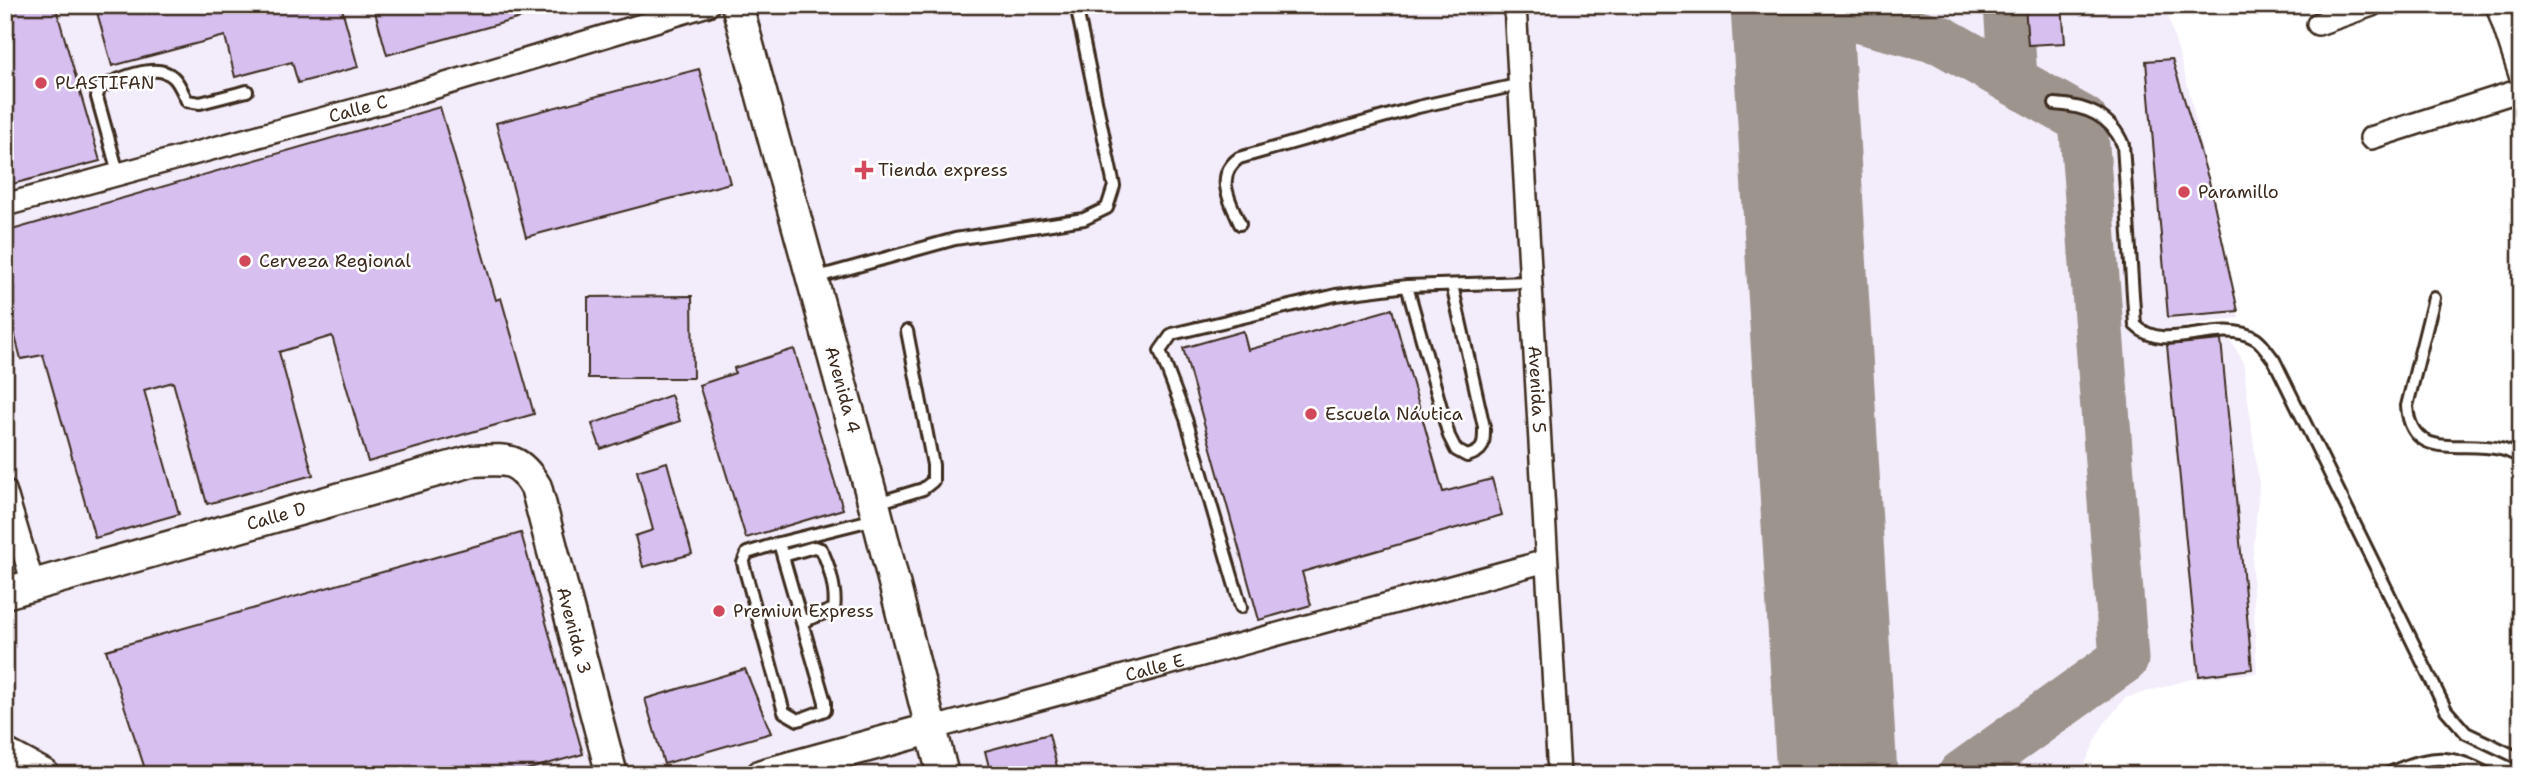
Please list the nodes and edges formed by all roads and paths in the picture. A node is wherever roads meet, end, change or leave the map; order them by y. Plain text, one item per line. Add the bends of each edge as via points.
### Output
1 (708, 5) edge
2 (737, 5) edge
3 (1076, 5) edge
4 (1515, 5) edge
5 (2372, 5) edge
6 (2497, 5) edge
7 (2318, 24) dead end
8 (2521, 78) edge
9 (1521, 84) junction
10 (2521, 90) edge
11 (247, 91) dead end
12 (2055, 104) dead end
13 (2371, 138) dead end
14 (118, 176) junction
15 (5, 205) edge
16 (1240, 223) dead end
17 (811, 279) junction
18 (1529, 282) junction
19 (1452, 285) junction
20 (1407, 286) junction
21 (2434, 298) dead end
22 (907, 331) dead end
23 (2521, 457) edge
24 (536, 487) joint
25 (5, 490) edge
26 (876, 511) junction
27 (779, 543) junction
28 (783, 556) junction
29 (1546, 561) junction
30 (19, 589) edge
31 (1241, 607) dead end
32 (802, 622) junction
33 (930, 729) junction
34 (5, 754) edge
35 (2521, 759) edge
36 (44, 775) edge
37 (612, 775) edge
38 (762, 775) edge
39 (943, 775) edge
40 (1559, 775) edge
41 (2385, 775) edge
42 (2489, 775) edge

1 - 14 street, Calle C
2 - 17 main road, Avenida 4
3 - 17 lane via 1114,186 1107,208 1084,219 954,239
4 - 9 street, Avenida 5
5 - 7 street
6 - 8 street
9 - 16 lane via 1418,107 1239,158 1230,164 1225,182
9 - 18 street, Avenida 5
10 - 13 street
11 - 14 lane via 200,103 187,101 173,77 162,71 99,88 97,97
12 - 35 lane via 2077,106 2106,120 2123,145 2135,325 2145,335 2158,338 2232,332 2256,339 2274,360 2446,709 2466,733
14 - 15 street, Calle C
17 - 26 main road, Avenida 4
18 - 19 lane
18 - 29 street, Avenida 5
19 - 20 lane
19 - 20 lane via 1483,427 1483,447 1467,456 1449,436
20 - 31 lane via 1336,295 1172,334 1160,351 1186,419
21 - 23 lane via 2407,406 2414,434 2427,442 2500,449
22 - 26 lane via 933,481
24 - 30 main road, Calle D via 525,468 510,460 472,461
24 - 37 main road, Avenida 3
25 - 30 street
26 - 27 lane
26 - 33 main road, Avenida 4
27 - 28 lane
27 - 32 lane via 747,553 743,563 784,712 798,720 825,710
28 - 32 lane
28 - 32 lane via 814,547 825,557 834,609
29 - 33 street, Calle E
29 - 40 street, Avenida 5
33 - 38 main road, Calle E
33 - 39 main road, Avenida 4
34 - 36 main road
41 - 42 lane via 2415,761 2445,756

